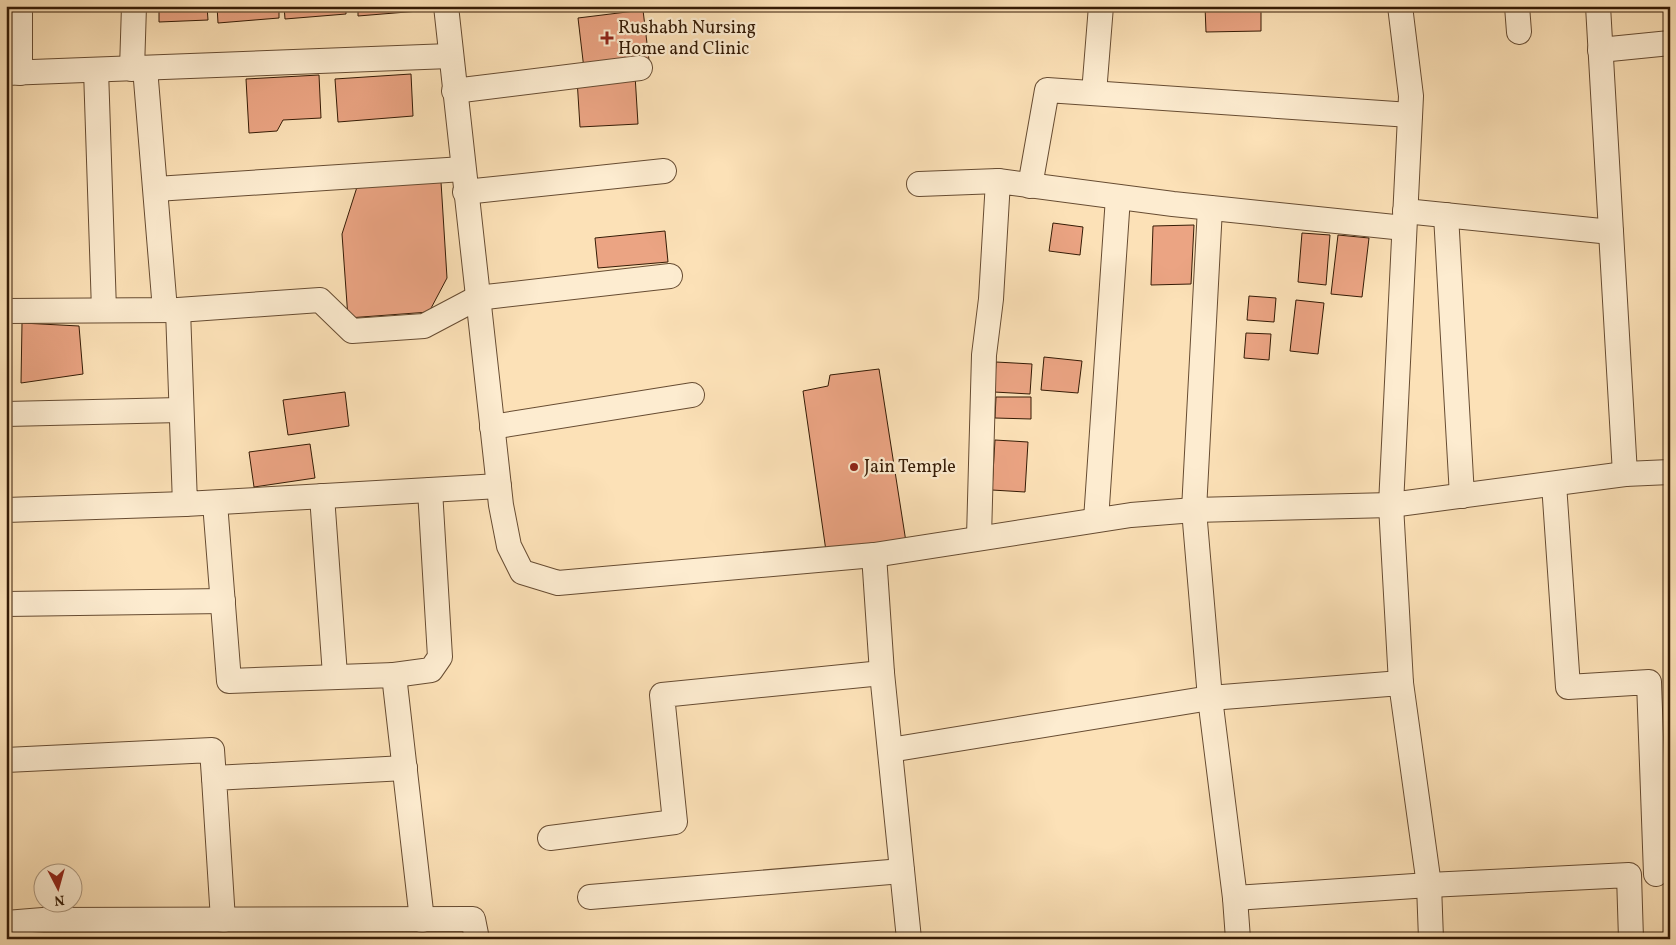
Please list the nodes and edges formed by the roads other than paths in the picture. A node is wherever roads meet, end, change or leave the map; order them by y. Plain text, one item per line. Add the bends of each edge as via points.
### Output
1 (20, 6) edge
2 (134, 6) edge
3 (446, 6) edge
4 (1101, 6) edge
5 (1400, 6) edge
6 (1517, 6) edge
7 (1598, 6) edge
8 (1519, 32) dead end
9 (1670, 43) edge
10 (1600, 50) junction
11 (450, 56) junction
12 (139, 68) junction
13 (640, 68) dead end
14 (96, 70) junction
15 (13, 73) edge
16 (454, 91) junction
17 (1094, 93) junction
18 (1410, 114) junction
19 (463, 169) junction
20 (664, 171) dead end
21 (998, 181) junction
22 (919, 184) dead end
23 (1030, 186) junction
24 (156, 189) junction
25 (465, 192) junction
26 (1118, 198) junction
27 (1210, 208) junction
28 (1446, 215) junction
29 (1405, 220) junction
30 (1611, 232) junction
31 (670, 276) dead end
32 (477, 298) junction
33 (104, 310) junction
34 (172, 310) junction
35 (6, 311) edge
36 (692, 395) dead end
37 (180, 410) junction
38 (6, 414) edge
39 (492, 427) junction
40 (1670, 472) edge
41 (1625, 474) junction
42 (1554, 484) junction
43 (498, 486) junction
44 (430, 490) junction
45 (322, 496) junction
46 (1462, 496) junction
47 (215, 502) junction
48 (184, 504) junction
49 (1391, 505) junction
50 (6, 510) edge
51 (1194, 510) junction
52 (1096, 520) junction
53 (979, 537) junction
54 (874, 555) junction
55 (222, 601) junction
56 (6, 604) edge
57 (882, 673) junction
58 (394, 674) junction
59 (335, 676) junction
60 (1402, 683) junction
61 (1210, 698) junction
62 (890, 750) junction
63 (6, 760) edge
64 (405, 768) junction
65 (214, 778) junction
66 (550, 838) dead end
67 (902, 871) junction
68 (1663, 874) edge
69 (1629, 875) junction
70 (1429, 884) junction
71 (590, 897) dead end
72 (1235, 898) junction
73 (422, 920) junction
74 (6, 923) edge
75 (212, 926) edge
76 (44, 929) edge
77 (476, 939) edge
78 (909, 939) edge
79 (1238, 939) edge
80 (1431, 939) edge
81 (1630, 939) edge

1 - 15 street
2 - 12 street
3 - 11 street
4 - 17 street
5 - 18 street
6 - 8 street
7 - 10 street
9 - 10 street
10 - 30 street
11 - 12 street
11 - 16 street
12 - 14 street
12 - 24 street
13 - 16 street
14 - 15 street
14 - 33 street
16 - 19 street
17 - 18 street
17 - 23 street via 1047,90
18 - 29 street
19 - 24 street
19 - 25 street
20 - 25 street
21 - 22 street
21 - 23 street
21 - 53 street via 991,299 984,354
23 - 26 street
24 - 34 street
25 - 32 street
26 - 27 street
26 - 52 street
27 - 29 street
27 - 51 street
28 - 29 street
28 - 30 street
28 - 46 street
29 - 49 street
30 - 41 street
31 - 32 street
32 - 34 street via 424,326 352,331 320,300
32 - 39 street
33 - 34 street
33 - 35 street
34 - 37 street
36 - 39 street
37 - 38 street
37 - 48 street
39 - 43 street
40 - 41 street
41 - 42 street
42 - 46 street
42 - 68 street via 1568,687 1648,682
43 - 44 street
43 - 54 street via 508,546 522,572 558,583
44 - 45 street
44 - 58 street via 440,657 431,670
45 - 47 street
45 - 59 street
46 - 49 street
47 - 48 street
47 - 55 street
48 - 50 street
49 - 51 street
49 - 60 street
51 - 52 street
51 - 61 street
52 - 53 street
53 - 54 street
54 - 57 street
55 - 56 street
55 - 59 street via 229,681
57 - 62 street
57 - 66 street via 662,695 675,822
58 - 59 street
58 - 64 street
60 - 61 street
60 - 70 street
61 - 62 street
61 - 72 street
62 - 67 street
63 - 65 street via 212,750
64 - 65 street
64 - 73 street
65 - 75 street
67 - 71 street
67 - 78 street
68 - 69 street
69 - 70 street
69 - 81 street
70 - 72 street
70 - 80 street
72 - 79 street
73 - 75 street
73 - 77 street via 473,920
74 - 76 street
75 - 76 street

